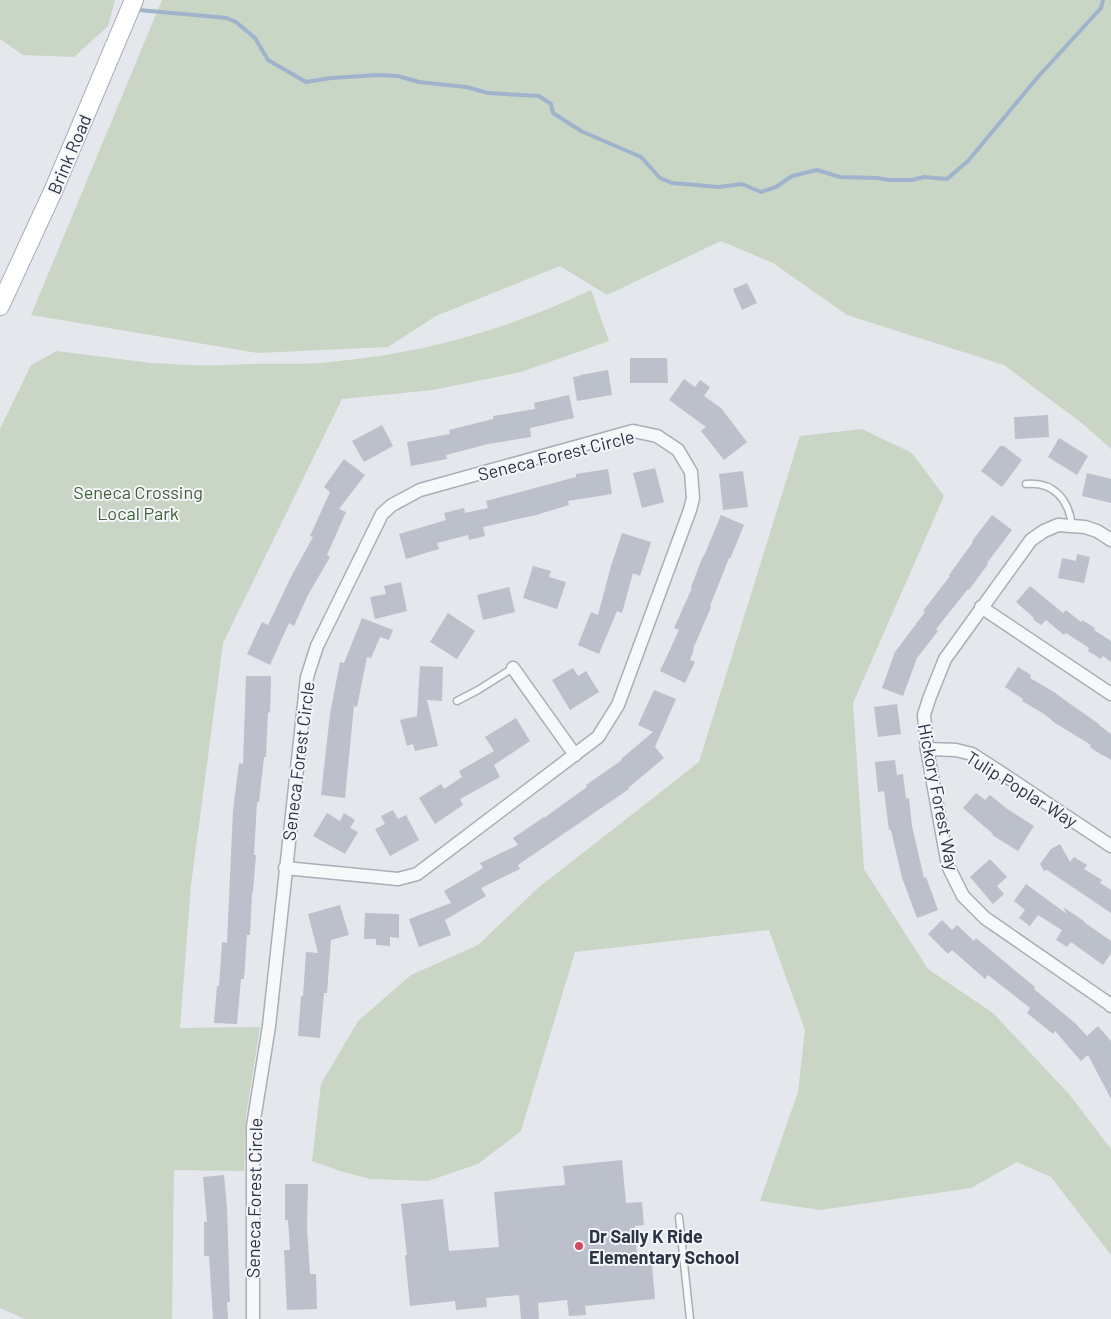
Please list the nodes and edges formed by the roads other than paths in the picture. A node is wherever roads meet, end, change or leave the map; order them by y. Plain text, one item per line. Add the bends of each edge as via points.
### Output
1 (134, 0) edge
2 (4, 286) edge
3 (0, 306) edge
4 (1026, 484) dead end
5 (1072, 526) junction
6 (1111, 540) edge
7 (981, 607) junction
8 (513, 668) joint
9 (1111, 694) edge
10 (457, 701) dead end
11 (928, 749) junction
12 (575, 755) junction
13 (1111, 846) edge
14 (285, 868) junction
15 (1111, 1006) edge
16 (678, 1217) dead end
17 (253, 1319) edge
18 (690, 1319) edge

1 - 2 main road, Brink Road via 54,189
2 - 3 main road, Brink Road
4 - 5 lane via 1041,484 1056,492 1067,506
5 - 6 street, Hickory Forest Way via 1097,531
5 - 7 street, Hickory Forest Way via 1058,525 1030,540
7 - 9 street
7 - 11 street, Hickory Forest Way via 944,659 929,699 924,715
8 - 10 lane
8 - 12 street
11 - 13 street, Tulip Poplar Way via 972,754
11 - 15 street, Hickory Forest Way via 948,866 963,896 986,918
12 - 14 street, Seneca Forest Circle via 417,874 398,879
12 - 14 street, Seneca Forest Circle via 598,737 618,705 690,510 693,498 691,472 678,450 657,436 633,431 420,490 382,514 317,646 307,677
14 - 17 street, Seneca Forest Circle via 269,1026 253,1126
16 - 18 lane

